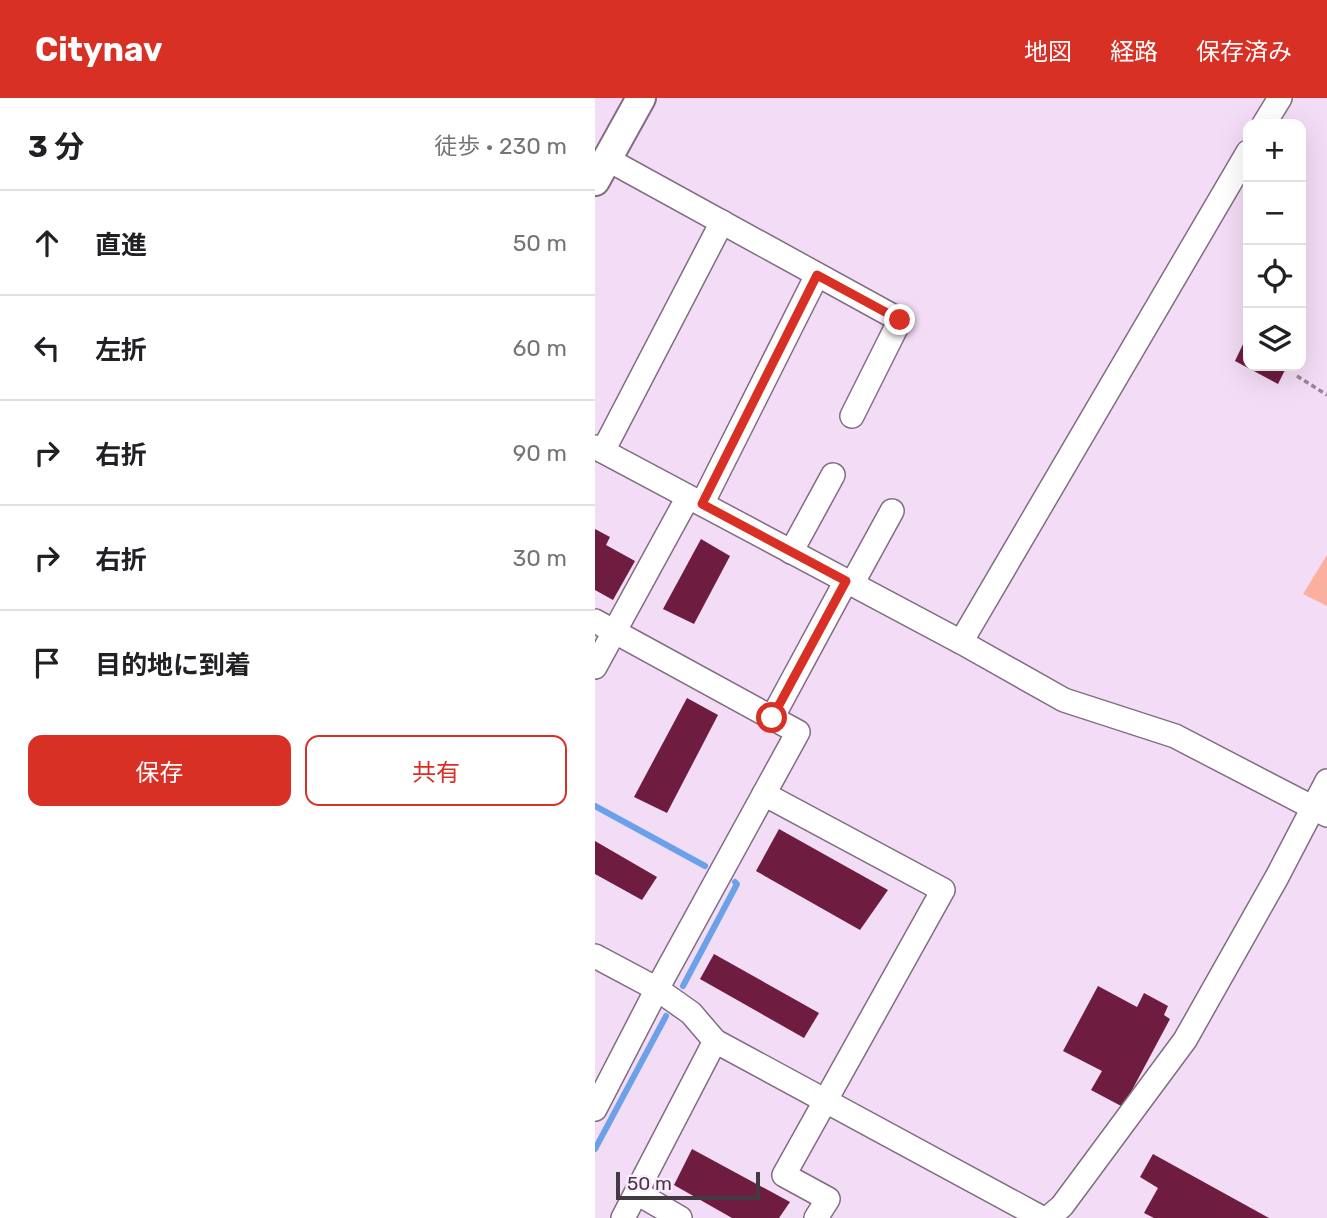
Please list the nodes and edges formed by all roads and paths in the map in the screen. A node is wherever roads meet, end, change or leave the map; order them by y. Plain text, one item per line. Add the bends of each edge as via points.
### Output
1 (641, 98) edge
2 (1280, 98) edge
3 (1267, 119) edge
4 (1243, 161) edge
5 (599, 164) edge
6 (722, 222) junction
7 (817, 275) junction
8 (1297, 376) dead end
9 (1327, 395) edge
10 (852, 416) dead end
11 (599, 449) edge
12 (832, 475) dead end
13 (695, 500) junction
14 (892, 511) dead end
15 (791, 552) junction
16 (849, 582) junction
17 (605, 626) edge
18 (961, 642) junction
19 (595, 667) edge
20 (772, 718) junction
21 (1327, 781) edge
22 (764, 794) junction
23 (1320, 811) edge
24 (595, 956) edge
25 (657, 989) junction
26 (715, 1041) junction
27 (826, 1102) junction
28 (595, 1109) edge
29 (637, 1193) junction
30 (623, 1218) edge
31 (680, 1218) edge
32 (816, 1218) edge
33 (1042, 1218) edge
34 (1048, 1218) edge

1 - 5 street
2 - 3 street
4 - 18 street
5 - 6 street
6 - 7 street
6 - 11 street
7 - 10 street via 900,320
7 - 13 street
8 - 9 path
11 - 13 street
12 - 15 street
13 - 15 street
13 - 17 street
14 - 16 street
15 - 16 street
16 - 18 street
16 - 20 street
17 - 19 street
17 - 20 street
18 - 23 street via 1064,701 1175,736
20 - 22 street via 798,732
21 - 23 street
22 - 25 street
22 - 27 street via 943,890
23 - 34 street via 1277,877 1185,1040 1062,1206
24 - 25 street
25 - 26 street via 691,1013
25 - 28 street
26 - 27 street
26 - 29 street
27 - 32 street via 784,1175 828,1199
27 - 33 street
29 - 30 street
29 - 31 street

